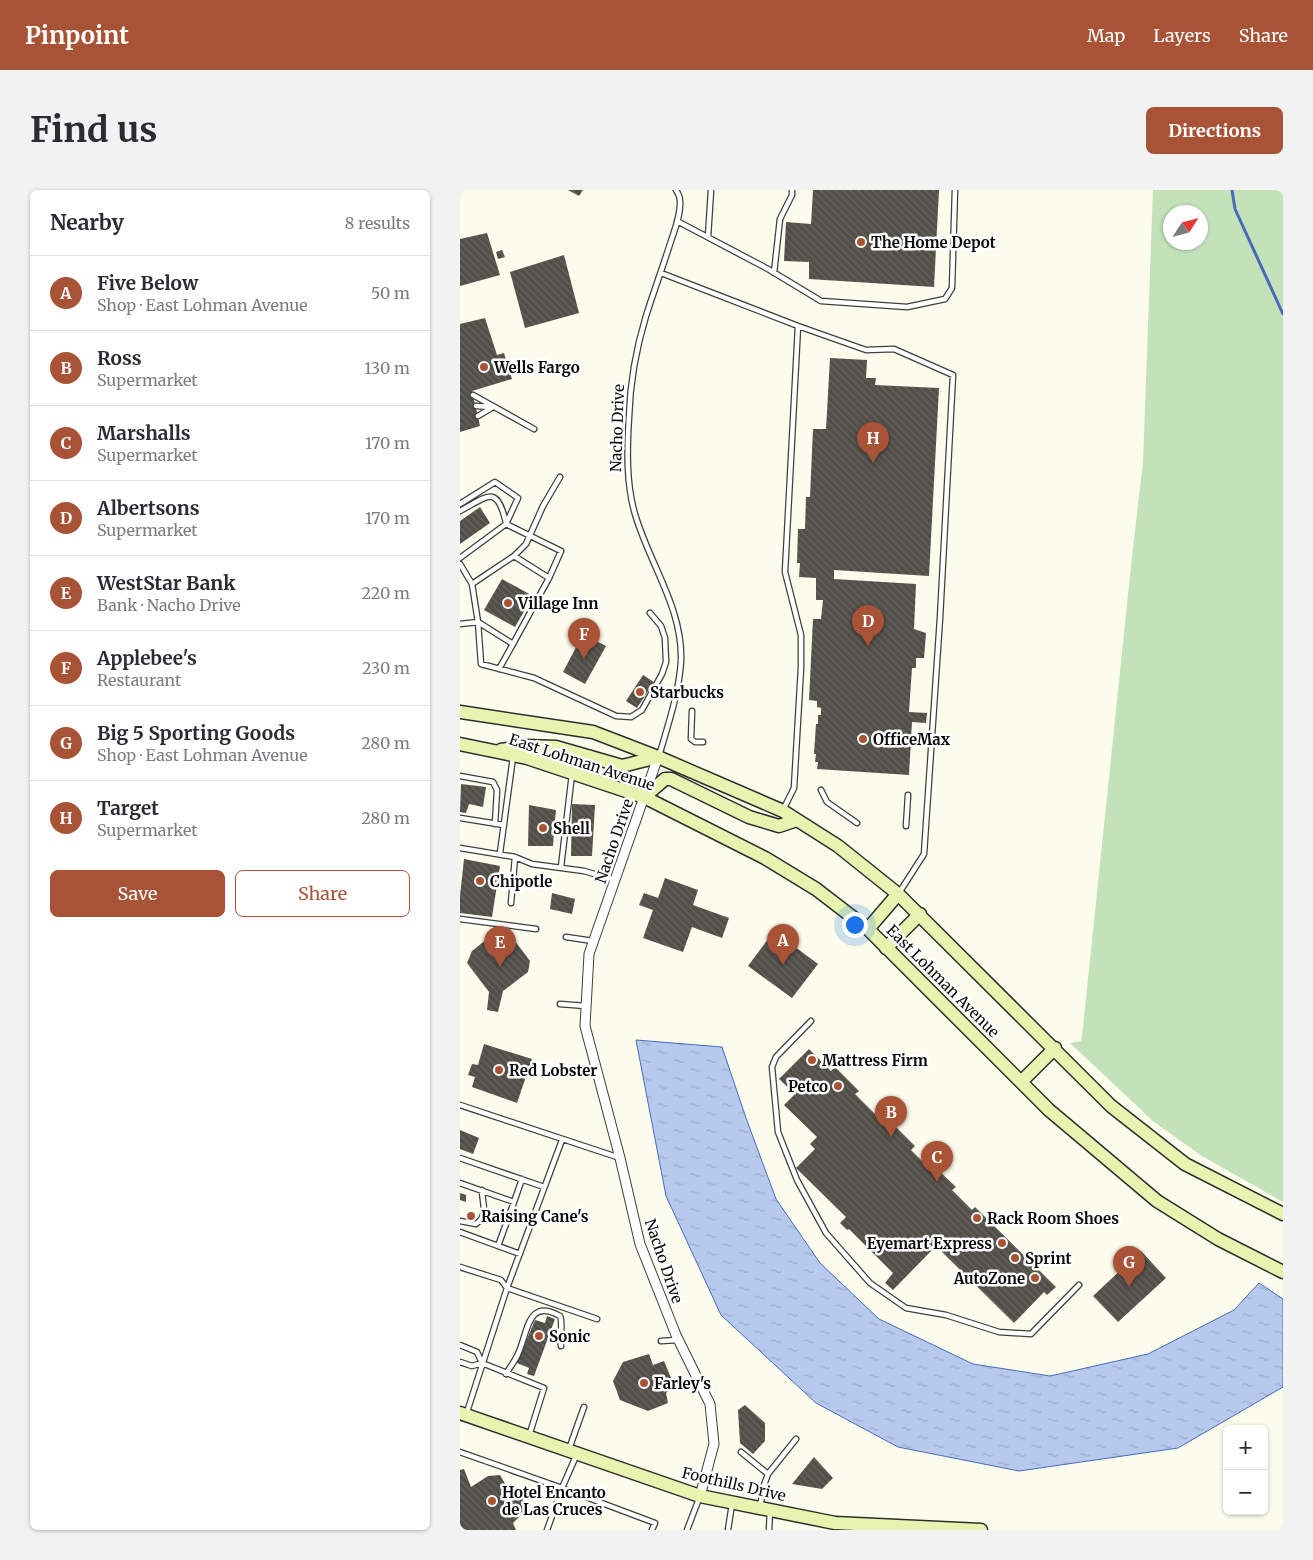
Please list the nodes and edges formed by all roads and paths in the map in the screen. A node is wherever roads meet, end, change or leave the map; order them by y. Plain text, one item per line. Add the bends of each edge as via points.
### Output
1 (676, 190) edge
2 (711, 190) edge
3 (792, 190) edge
4 (955, 190) edge
5 (677, 221) junction
6 (708, 237) junction
7 (661, 273) junction
8 (774, 273) junction
9 (798, 326) junction
10 (473, 395) dead end
11 (476, 406) dead end
12 (493, 407) junction
13 (478, 416) dead end
14 (534, 429) dead end
15 (560, 477) dead end
16 (460, 504) edge
17 (460, 511) edge
18 (506, 524) junction
19 (530, 536) junction
20 (514, 556) junction
21 (460, 558) edge
22 (460, 564) edge
23 (549, 578) junction
24 (472, 584) junction
25 (650, 613) dead end
26 (478, 622) junction
27 (460, 624) edge
28 (513, 644) junction
29 (499, 669) junction
30 (692, 710) dead end
31 (460, 712) edge
32 (704, 742) dead end
33 (460, 744) edge
34 (491, 751) junction
35 (513, 755) junction
36 (658, 758) junction
37 (572, 773) junction
38 (460, 776) edge
39 (821, 790) dead end
40 (908, 795) dead end
41 (644, 797) junction
42 (783, 811) junction
43 (460, 818) edge
44 (797, 820) junction
45 (857, 823) dead end
46 (495, 824) junction
47 (504, 825) junction
48 (906, 826) dead end
49 (460, 848) edge
50 (500, 853) junction
51 (515, 857) junction
52 (562, 867) junction
53 (615, 880) junction
54 (898, 894) junction
55 (512, 903) dead end
56 (920, 914) junction
57 (460, 919) edge
58 (868, 929) junction
59 (536, 930) dead end
60 (566, 937) dead end
61 (593, 941) junction
62 (886, 948) junction
63 (560, 1004) dead end
64 (586, 1006) junction
65 (811, 1021) dead end
66 (1055, 1048) junction
67 (1021, 1082) junction
68 (460, 1105) edge
69 (562, 1140) junction
70 (460, 1158) edge
71 (620, 1158) junction
72 (522, 1180) junction
73 (460, 1183) edge
74 (544, 1187) junction
75 (482, 1190) junction
76 (514, 1202) junction
77 (1283, 1214) edge
78 (460, 1222) edge
79 (460, 1232) edge
80 (498, 1246) junction
81 (520, 1254) junction
82 (460, 1266) edge
83 (1283, 1272) edge
84 (1079, 1285) dead end
85 (507, 1288) junction
86 (597, 1319) dead end
87 (679, 1340) junction
88 (661, 1341) dead end
89 (460, 1345) edge
90 (561, 1346) dead end
91 (460, 1362) edge
92 (482, 1363) junction
93 (506, 1374) junction
94 (584, 1406) dead end
95 (463, 1414) edge
96 (529, 1437) junction
97 (796, 1439) dead end
98 (460, 1452) edge
99 (572, 1452) junction
100 (742, 1452) dead end
101 (768, 1474) junction
102 (562, 1488) junction
103 (700, 1496) junction
104 (732, 1503) junction
105 (765, 1509) junction
106 (835, 1527) edge
107 (901, 1529) edge
108 (547, 1530) edge
109 (652, 1530) edge
110 (687, 1530) edge
111 (728, 1530) edge
112 (769, 1530) edge
113 (981, 1530) edge

1 - 5 lane, Nacho Drive via 680,201
2 - 6 lane
3 - 8 lane via 780,219
4 - 8 lane via 952,288 945,299 907,307 821,301
5 - 6 lane
5 - 7 lane, Nacho Drive
6 - 8 lane
7 - 9 lane
7 - 36 lane, Nacho Drive via 637,350 627,448 634,513 671,602 680,645 676,694
9 - 42 lane via 785,572 801,635 801,668 794,788
9 - 54 lane via 866,350 894,350 953,375 924,854
10 - 12 lane
11 - 12 lane
12 - 13 lane
12 - 14 lane
15 - 19 lane
16 - 18 lane via 495,482 518,498
17 - 18 lane via 486,497 493,497 499,501
18 - 19 lane
18 - 21 lane
19 - 20 lane
19 - 23 lane via 561,551
20 - 23 lane
20 - 24 lane
22 - 24 lane
23 - 28 lane
24 - 26 lane
25 - 29 lane via 661,626 665,638 666,662 642,710 631,717 616,716 534,678
26 - 27 lane
26 - 28 lane
26 - 29 lane via 481,664
28 - 29 lane
30 - 32 lane via 691,739
31 - 36 main road, East Lohman Avenue via 592,732
33 - 34 main road, East Lohman Avenue
34 - 35 main road, East Lohman Avenue
34 - 36 main road via 526,746 556,747 622,766
35 - 37 main road, East Lohman Avenue
35 - 47 lane
36 - 41 street, Nacho Drive
36 - 42 main road, East Lohman Avenue
37 - 41 main road, East Lohman Avenue
37 - 52 lane
38 - 46 lane via 492,782 497,790
39 - 45 lane via 827,802
40 - 48 lane
41 - 44 main road via 665,779 671,779 749,817 779,826
41 - 53 street, Nacho Drive
41 - 58 main road, East Lohman Avenue via 766,858 816,889
42 - 44 main road, East Lohman Avenue
43 - 46 lane
44 - 54 main road, East Lohman Avenue via 838,846
46 - 47 lane
47 - 50 lane
49 - 50 lane
50 - 51 lane
51 - 52 lane via 532,864
51 - 55 lane
52 - 53 lane
53 - 61 street, Nacho Drive
54 - 56 main road, East Lohman Avenue
54 - 58 main road
56 - 62 main road
56 - 66 main road, East Lohman Avenue
57 - 59 lane
58 - 62 main road, East Lohman Avenue
60 - 61 lane
61 - 64 street, Nacho Drive via 589,954
62 - 67 main road, East Lohman Avenue
63 - 64 lane
64 - 71 street, Nacho Drive via 585,1026
65 - 84 lane via 776,1057 772,1067 778,1132 796,1180 826,1233 870,1283 906,1308 946,1315 999,1332 1031,1334
66 - 67 main road
66 - 77 main road, East Lohman Avenue via 1111,1106 1185,1164
67 - 83 main road, East Lohman Avenue via 1049,1110 1158,1201 1218,1239
68 - 69 lane
69 - 71 lane
69 - 74 lane
70 - 72 lane
71 - 87 street, Nacho Drive via 640,1244
72 - 74 lane
72 - 76 lane
73 - 75 lane
74 - 81 lane
75 - 76 lane
75 - 78 lane via 484,1214 480,1221 476,1224
76 - 80 lane
79 - 80 lane
80 - 81 lane
81 - 85 lane
82 - 85 lane via 500,1280
85 - 86 lane
85 - 92 lane
87 - 88 lane
87 - 103 street, Nacho Drive via 710,1404 714,1444
89 - 92 lane via 477,1352
90 - 93 lane via 560,1316 548,1311 537,1312 530,1319 518,1354
91 - 92 lane via 472,1366
92 - 93 lane
92 - 95 lane
93 - 96 lane via 544,1388
94 - 99 lane
95 - 96 main road, Foothills Drive
96 - 99 main road, Foothills Drive
97 - 101 lane
98 - 102 lane
99 - 102 lane
99 - 103 main road, Foothills Drive
100 - 101 lane
101 - 105 lane via 764,1485
102 - 108 lane
102 - 109 lane via 655,1523
103 - 104 main road, Foothills Drive
103 - 110 lane
104 - 105 main road, Foothills Drive
104 - 111 lane
105 - 106 main road, Foothills Drive
105 - 112 lane
106 - 107 main road, Foothills Drive
107 - 113 main road, Foothills Drive

